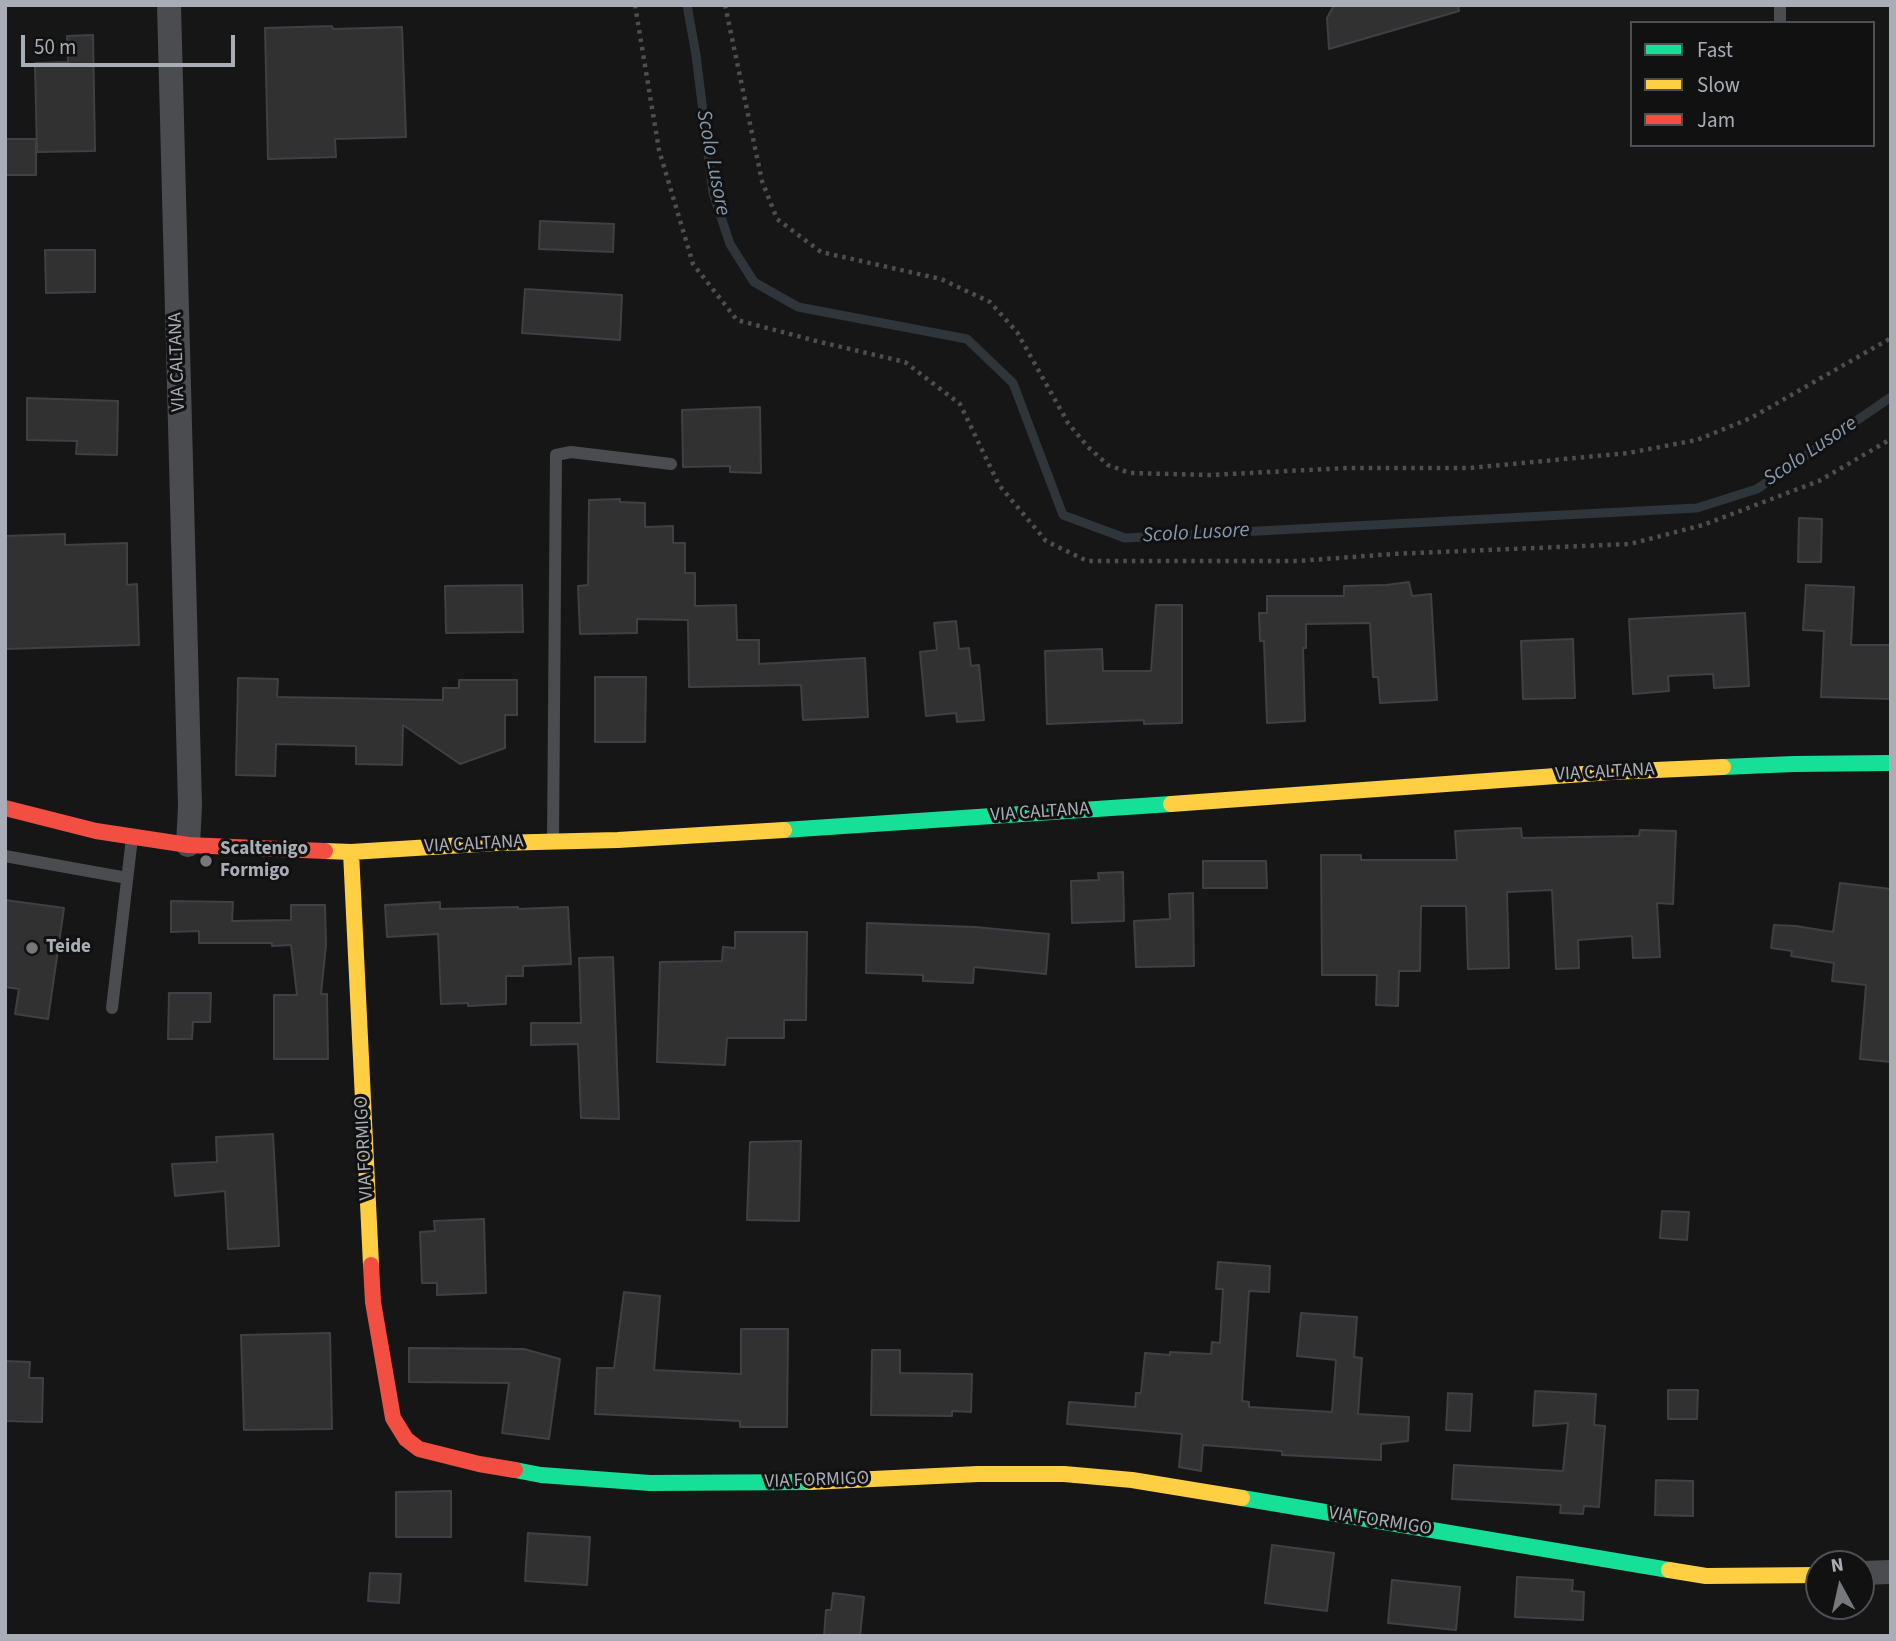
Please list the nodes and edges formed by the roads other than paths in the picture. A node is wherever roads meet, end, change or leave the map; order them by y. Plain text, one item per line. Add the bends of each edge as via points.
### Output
1 (169, 5) edge
2 (671, 464) dead end
3 (1891, 763) edge
4 (5, 808) edge
5 (132, 838) junction
6 (554, 841) junction
7 (188, 845) junction
8 (351, 852) junction
9 (5, 856) edge
10 (127, 878) junction
11 (112, 1008) dead end
12 (1805, 1575) edge

1 - 7 street, VIA CALTANA
2 - 6 lane via 572,452 556,455
3 - 6 street, VIA CALTANA via 1611,772 985,817
4 - 5 street, VIA CALTANA
5 - 7 street, VIA CALTANA
5 - 10 lane
6 - 8 street, VIA CALTANA
7 - 8 street, VIA CALTANA
8 - 12 street, VIA FORMIGO via 373,1302 393,1418 419,1450 541,1475 650,1483 1064,1474 1119,1479 1706,1576
9 - 10 lane
10 - 11 lane

